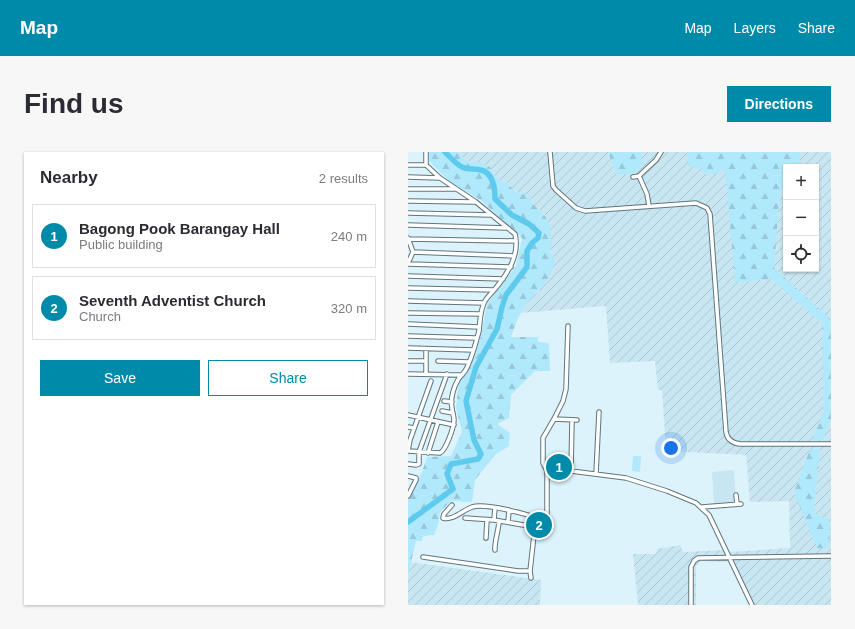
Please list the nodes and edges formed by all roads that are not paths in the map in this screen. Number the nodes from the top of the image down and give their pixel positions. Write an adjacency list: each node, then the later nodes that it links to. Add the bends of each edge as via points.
1 (426, 152): 5 (street)
2 (550, 152): 14 (street, via 553,186 577,209 586,211)
3 (662, 152): 6 (street)
4 (408, 165): 5 (street)
5 (426, 165): 9 (street)
6 (638, 176): 8 (street); 14 (street, via 647,194)
7 (408, 177): 9 (street)
8 (633, 177)
9 (440, 178): 11 (street)
10 (408, 189): 11 (street)
11 (456, 189): 13 (street)
12 (408, 201): 13 (street)
13 (476, 202): 16 (street)
14 (649, 206): 66 (street, via 696,203 705,206 710,212 728,438 740,444)
15 (408, 214): 16 (street)
16 (491, 215): 18 (street)
17 (408, 225): 18 (street)
18 (506, 228): 20 (street, via 515,234)
19 (408, 238): 20 (street); 21 (street)
20 (516, 241): 22 (street)
21 (413, 252): 22 (street); 23 (street)
22 (514, 256): 24 (street)
23 (408, 263): 24 (street)
24 (510, 267): 26 (street)
25 (408, 276): 26 (street)
26 (503, 279): 28 (street)
27 (408, 288): 28 (street)
28 (494, 290): 30 (street)
29 (408, 301): 30 (street)
30 (484, 303): 32 (street)
31 (408, 313): 32 (street)
32 (480, 314): 35 (street)
33 (408, 324): 35 (street)
34 (568, 326): 57 (street, via 566,389)
35 (479, 327): 37 (street)
36 (408, 336): 37 (street)
37 (476, 338): 40 (street)
38 (408, 348): 39 (street)
39 (426, 349): 40 (street); 42 (street)
40 (473, 350): 44 (street)
41 (408, 361): 42 (street)
42 (425, 361): 46 (street)
43 (438, 361): 44 (street)
44 (469, 362): 48 (street)
45 (408, 374): 46 (street)
46 (426, 374): 47 (street)
47 (447, 374): 48 (street); 60 (street)
48 (462, 375): 51 (street, via 454,390)
49 (431, 381): 56 (street)
50 (444, 400): 51 (street)
51 (452, 402): 54 (street)
52 (442, 411): 54 (street)
53 (598, 412): 73 (street)
54 (453, 413): 62 (street)
55 (408, 415): 56 (street)
56 (418, 417): 60 (street); 64 (street)
57 (554, 419): 58 (street); 71 (street, via 543,438 543,463)
58 (572, 420): 59 (street); 72 (street)
59 (577, 420)
60 (430, 421): 61 (street); 68 (street)
61 (438, 422): 62 (street); 69 (street)
62 (454, 425): 69 (street, via 443,452)
63 (408, 427): 64 (street)
64 (414, 428): 65 (street)
65 (409, 440): 67 (street)
66 (831, 444)
67 (408, 451): 68 (street)
68 (419, 452): 69 (street); 70 (street, via 419,464)
69 (428, 453)
70 (408, 464)
71 (547, 471): 72 (street); 83 (street, via 547,516 542,520)
72 (571, 471): 73 (street)
73 (596, 474): 79 (street, via 643,483 682,496)
74 (408, 476): 75 (street, via 416,478)
75 (410, 489): 76 (street)
76 (408, 496)
77 (736, 496): 79 (street, via 739,504)
78 (452, 505): 80 (street, via 443,518 448,519 470,507)
79 (702, 507): 93 (street, via 709,515)
80 (495, 508): 81 (street); 85 (street)
81 (509, 510): 83 (street); 87 (street)
82 (465, 518): 84 (street)
83 (536, 518): 88 (street)
84 (487, 520): 85 (street); 89 (street)
85 (494, 520): 86 (street)
86 (499, 521): 87 (street); 90 (street)
87 (508, 522): 88 (street)
88 (535, 527): 94 (street)
89 (486, 538)
90 (495, 550)
91 (831, 556): 93 (street)
92 (423, 557): 94 (street)
93 (730, 557): 96 (street, via 701,557 694,561 690,568); 97 (street)
94 (530, 571): 95 (street)
95 (531, 578)
96 (690, 605)
97 (752, 605)

